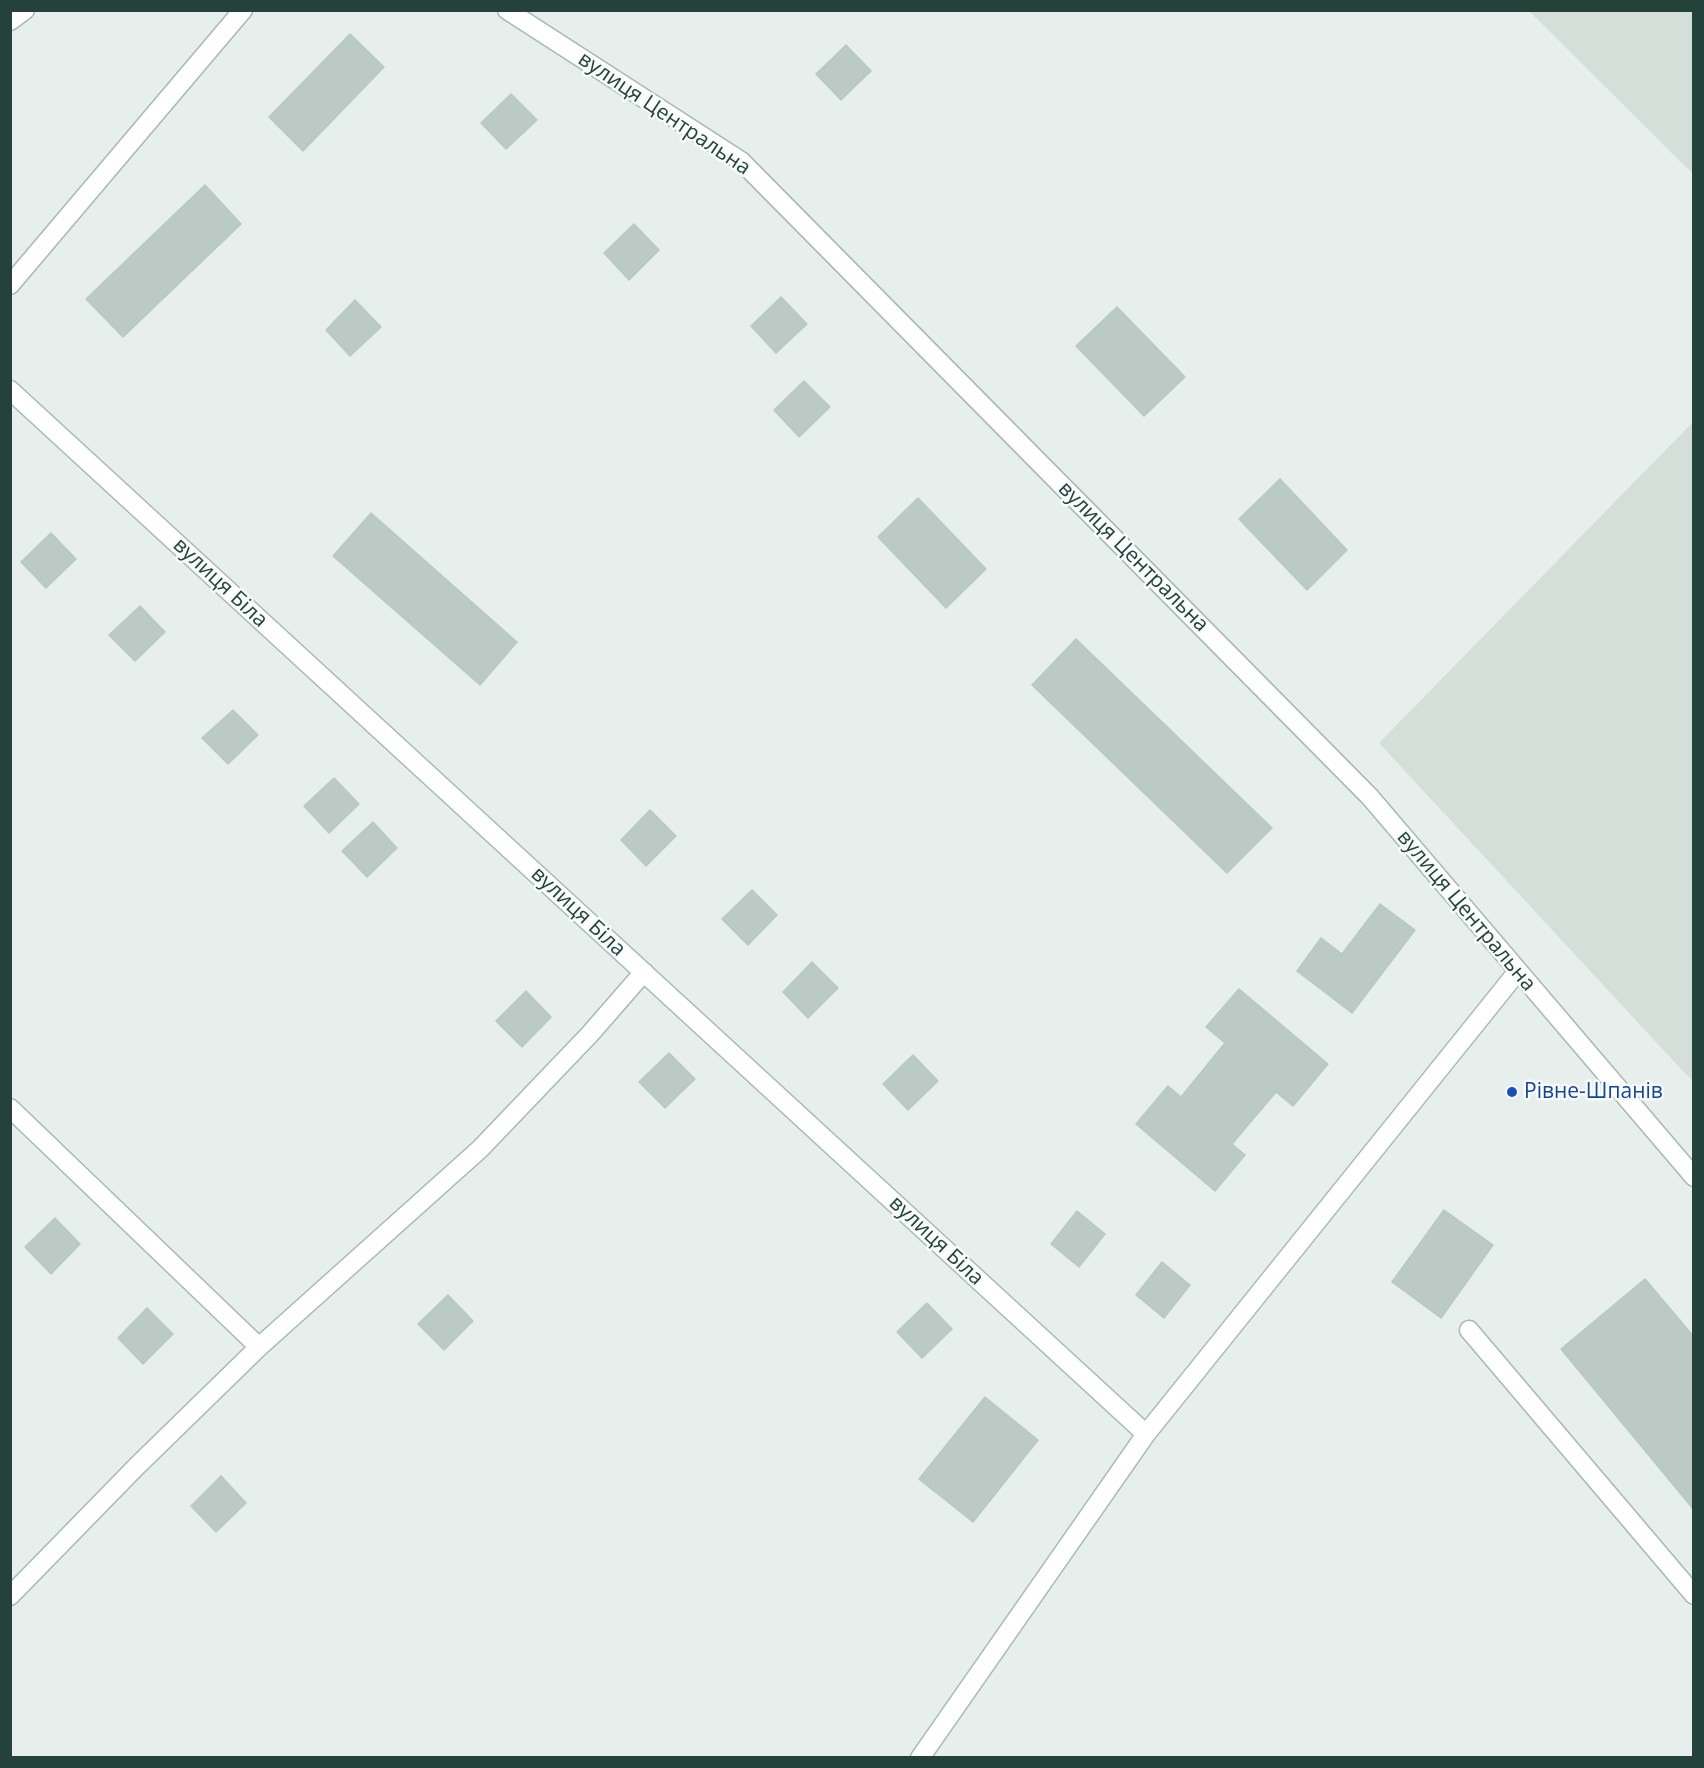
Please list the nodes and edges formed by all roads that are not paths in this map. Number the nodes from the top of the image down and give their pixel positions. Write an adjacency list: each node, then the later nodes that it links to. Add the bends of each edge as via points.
1 (25, 10): 4 (street)
2 (243, 10): 5 (street)
3 (507, 10): 7 (street, вулиця Центральна, via 741,161 1370,797)
4 (10, 21)
5 (10, 285)
6 (10, 390): 8 (street, вулиця Біла)
7 (1518, 971): 10 (street, вулиця Центральна); 13 (street)
8 (644, 972): 12 (street, via 480,1149); 13 (street, вулиця Біла)
9 (10, 1108): 12 (street)
10 (1694, 1177)
11 (1469, 1330): 14 (street)
12 (259, 1347): 15 (street)
13 (1146, 1434): 16 (street)
14 (1694, 1595)
15 (10, 1596)
16 (920, 1758)

